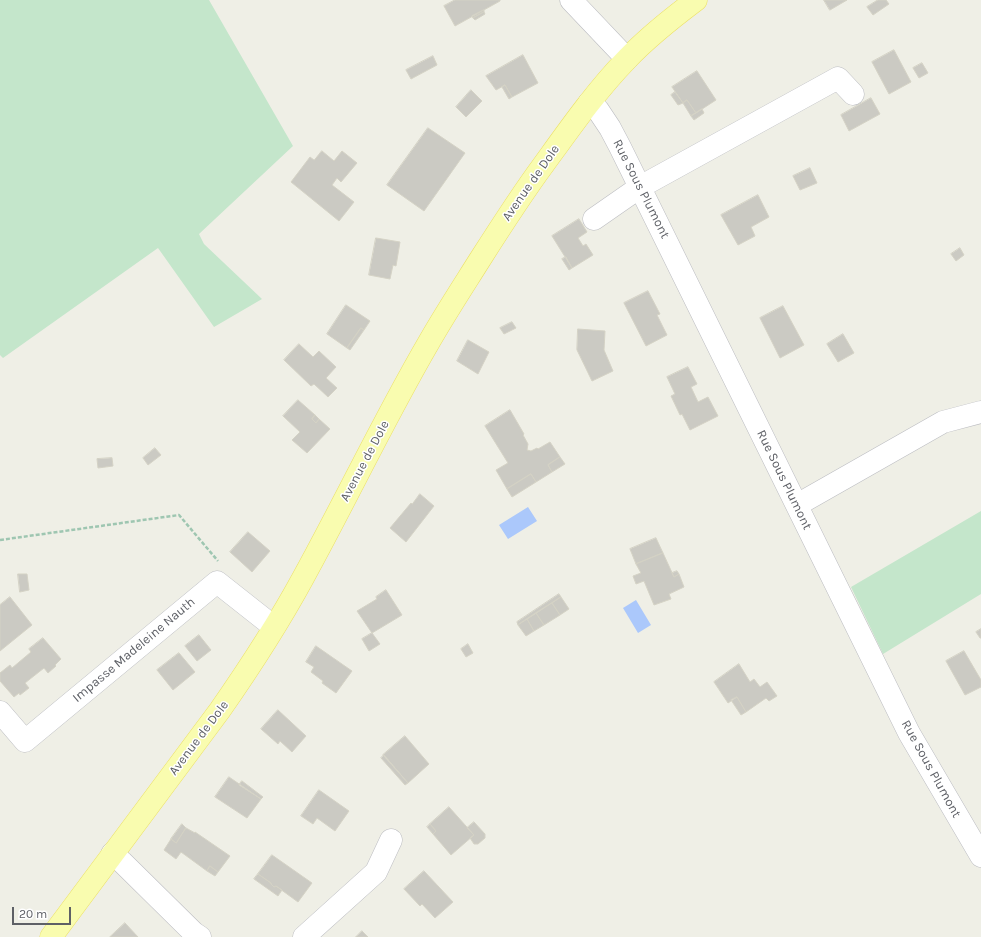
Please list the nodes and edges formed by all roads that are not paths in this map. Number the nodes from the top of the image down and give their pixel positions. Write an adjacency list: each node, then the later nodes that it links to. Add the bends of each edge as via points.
1 (571, 0): 3 (street)
2 (696, 0): 3 (main road, Avenue de Dole)
3 (627, 59): 5 (main road, Avenue de Dole)
4 (853, 94): 6 (street, via 838,78)
5 (589, 103): 6 (street, Rue Sous Plumont, via 598,110 610,128); 10 (main road, Avenue de Dole, via 530,183 453,301)
6 (640, 187): 7 (street); 9 (street, Rue Sous Plumont)
7 (594, 220)
8 (981, 412): 9 (street, via 943,422)
9 (797, 504): 14 (street, Rue Sous Plumont, via 909,733)
10 (274, 627): 11 (street, Impasse Madeleine Nauth, via 217,582 25,741); 13 (main road, Avenue de Dole, via 220,710)
11 (0, 712)
12 (391, 840): 17 (street, via 376,872)
13 (112, 854): 15 (main road, Avenue de Dole); 16 (street)
14 (981, 856)
15 (51, 937)
16 (200, 937)
17 (304, 937)

